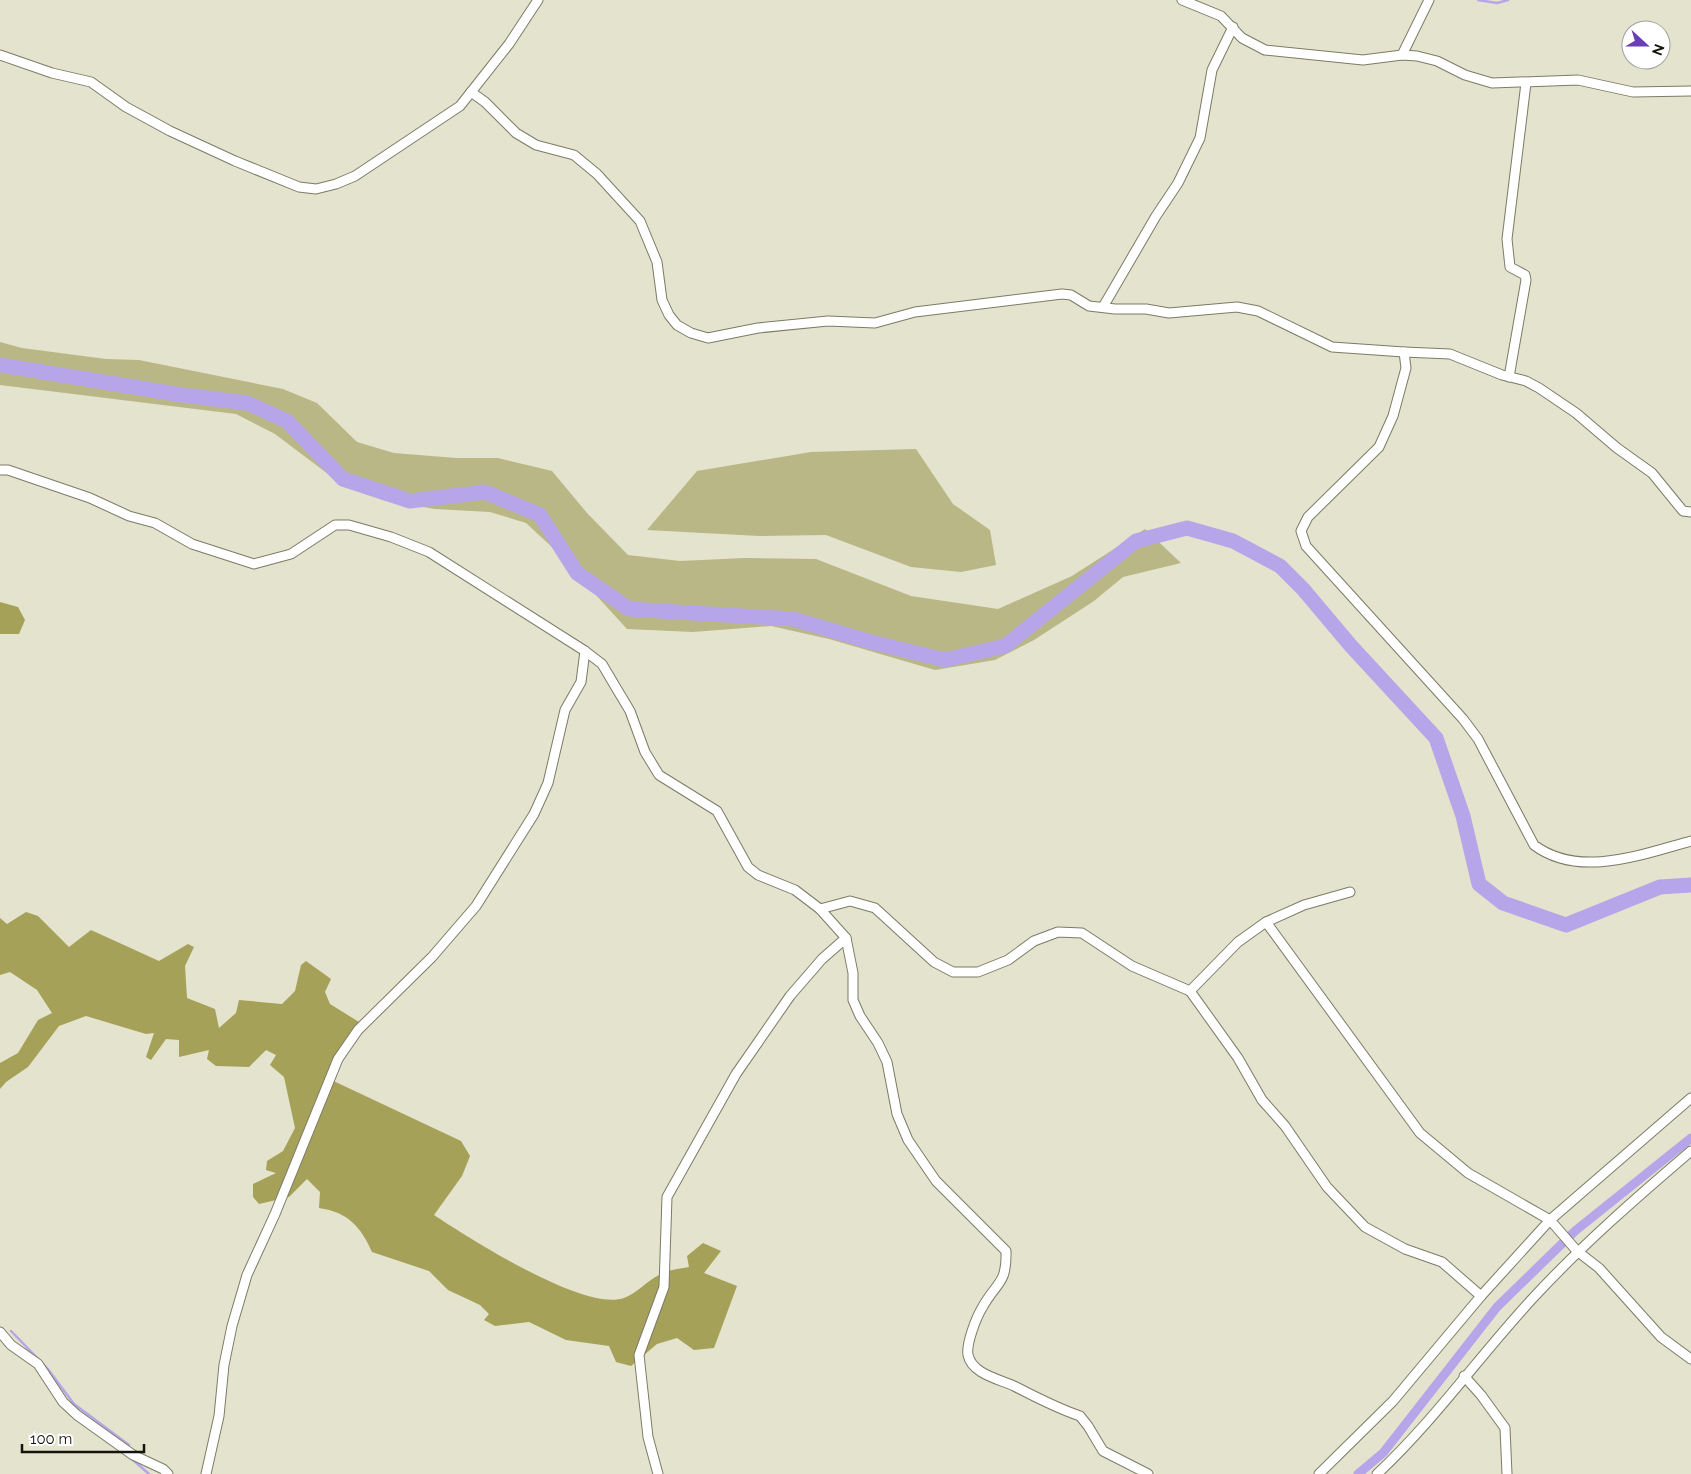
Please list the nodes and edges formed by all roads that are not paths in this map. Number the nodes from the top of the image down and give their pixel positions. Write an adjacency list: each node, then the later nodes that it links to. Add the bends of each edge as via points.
1 (538, 0): 9 (street)
2 (1182, 0): 4 (street, via 1221,16)
3 (1429, 0): 6 (street)
4 (1233, 27): 6 (street, via 1242,38 1265,50 1363,60); 10 (street, via 1212,70 1200,138 1178,183)
5 (0, 55): 9 (street, via 91,82 126,107 170,131 299,187 316,189 355,176 395,151 460,106)
6 (1402, 55): 7 (street, via 1437,61 1478,80)
7 (1526, 83): 8 (street, via 1578,80 1633,92); 12 (street, via 1507,239 1510,267 1525,275 1526,280)
8 (1691, 91)
9 (471, 92): 10 (street, via 516,133 536,145 574,155 597,174 640,221 657,262 662,300 677,325 691,333 708,338 828,320 875,323 915,312 1062,294 1071,295 1089,306)
10 (1103, 307): 11 (street, via 1169,313 1237,307 1258,311 1332,347)
11 (1404, 352): 12 (street, via 1450,354); 16 (street, via 1406,368 1386,434 1372,456 1308,517 1301,531 1306,546 1463,719 1478,739 1534,846 1560,860 1586,861 1622,859)
12 (1509, 377): 14 (street, via 1526,381 1576,413 1652,473 1683,511)
13 (0, 470): 15 (street, via 61,486 129,516 155,523 192,544 254,564 292,554 335,525 349,525 391,537 429,552)
14 (1691, 512)
15 (585, 650): 18 (street, via 602,664 630,711 645,752 659,776 717,811 748,867 758,876 795,890); 31 (street, via 581,682 565,710 548,783 534,814 476,906 432,957 358,1030 338,1059 247,1275 232,1326 219,1416)
16 (1691, 840)
17 (1350, 892): 19 (street, via 1304,905)
18 (820, 909): 20 (street); 21 (street, via 850,901 876,908 934,962 952,972 978,972 1008,960 1034,940 1058,932 1082,934 1132,966)
19 (1266, 922): 21 (street, via 1238,942); 24 (street, via 1420,1133 1468,1173)
20 (846, 938): 32 (street, via 822,959 790,996 736,1074 668,1197 664,1287 639,1354 648,1437); 33 (street, via 853,973 853,1000 887,1062 897,1114 908,1140 936,1181 1006,1251 1007,1266 1002,1282 990,1295 975,1322 968,1354 972,1364 986,1376 1080,1416 1103,1451)
21 (1190, 992): 26 (street, via 1238,1058 1262,1100 1285,1126 1326,1187 1365,1227 1405,1249 1442,1262)
22 (1691, 1098): 24 (street)
23 (1691, 1151): 25 (street)
24 (1550, 1220): 25 (street); 26 (street)
25 (1577, 1251): 28 (street, via 1599,1268 1661,1337); 29 (street)
26 (1481, 1296): 34 (street, via 1393,1401)
27 (0, 1332): 30 (street, via 11,1345 38,1364 77,1415)
28 (1691, 1359)
29 (1464, 1376): 35 (street, via 1401,1452); 36 (street, via 1505,1428)
30 (168, 1474)
31 (206, 1474)
32 (658, 1474)
33 (1148, 1474)
34 (1319, 1474)
35 (1377, 1474)
36 (1506, 1474)

